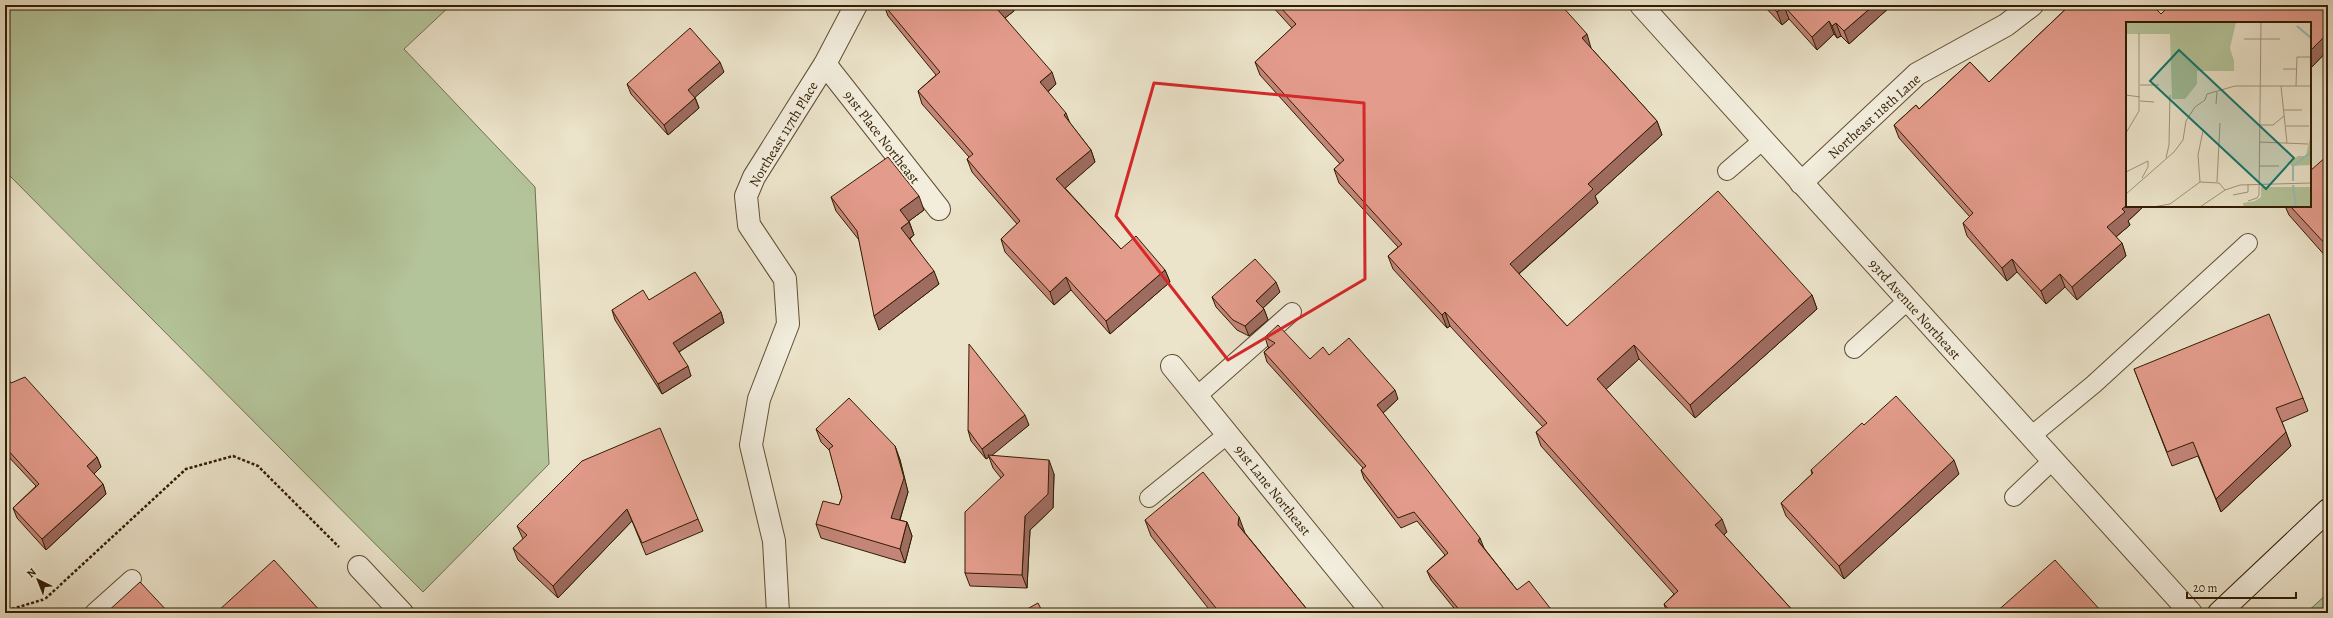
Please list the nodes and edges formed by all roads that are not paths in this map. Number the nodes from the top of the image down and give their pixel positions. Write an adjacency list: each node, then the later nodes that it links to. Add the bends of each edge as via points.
1 (856, 5): 4 (street, Northeast 117th Place)
2 (1641, 5): 5 (street, 93rd Avenue Northeast)
3 (2032, 5): 7 (street, Northeast 118th Lane, via 2006,25 1917,74)
4 (825, 64): 8 (street, 91st Place Northeast); 25 (street, Northeast 117th Place, via 754,177 746,196 749,225 785,279 788,324 759,399 751,446 774,541)
5 (1762, 141): 6 (lane); 7 (street, 93rd Avenue Northeast)
6 (1727, 171)
7 (1801, 182): 10 (street, 93rd Avenue Northeast)
8 (939, 209)
9 (2248, 243): 16 (lane, via 2094,384)
10 (1907, 301): 12 (lane); 16 (street, 93rd Avenue Northeast)
11 (1292, 312): 14 (lane)
12 (1854, 349)
13 (1172, 366): 14 (street, 91st Lane Northeast)
14 (1197, 396): 15 (street, 91st Lane Northeast)
15 (1228, 434): 19 (lane); 26 (street, 91st Lane Northeast)
16 (2031, 436): 17 (street, 93rd Avenue Northeast)
17 (2053, 460): 18 (lane); 27 (street, 93rd Avenue Northeast)
18 (2014, 497)
19 (1149, 498)
20 (2328, 510): 28 (street)
21 (359, 567): 24 (street)
22 (132, 579): 23 (lane)
23 (94, 613)
24 (402, 613)
25 (778, 613)
26 (1373, 613)
27 (2191, 613)
28 (2219, 613)

